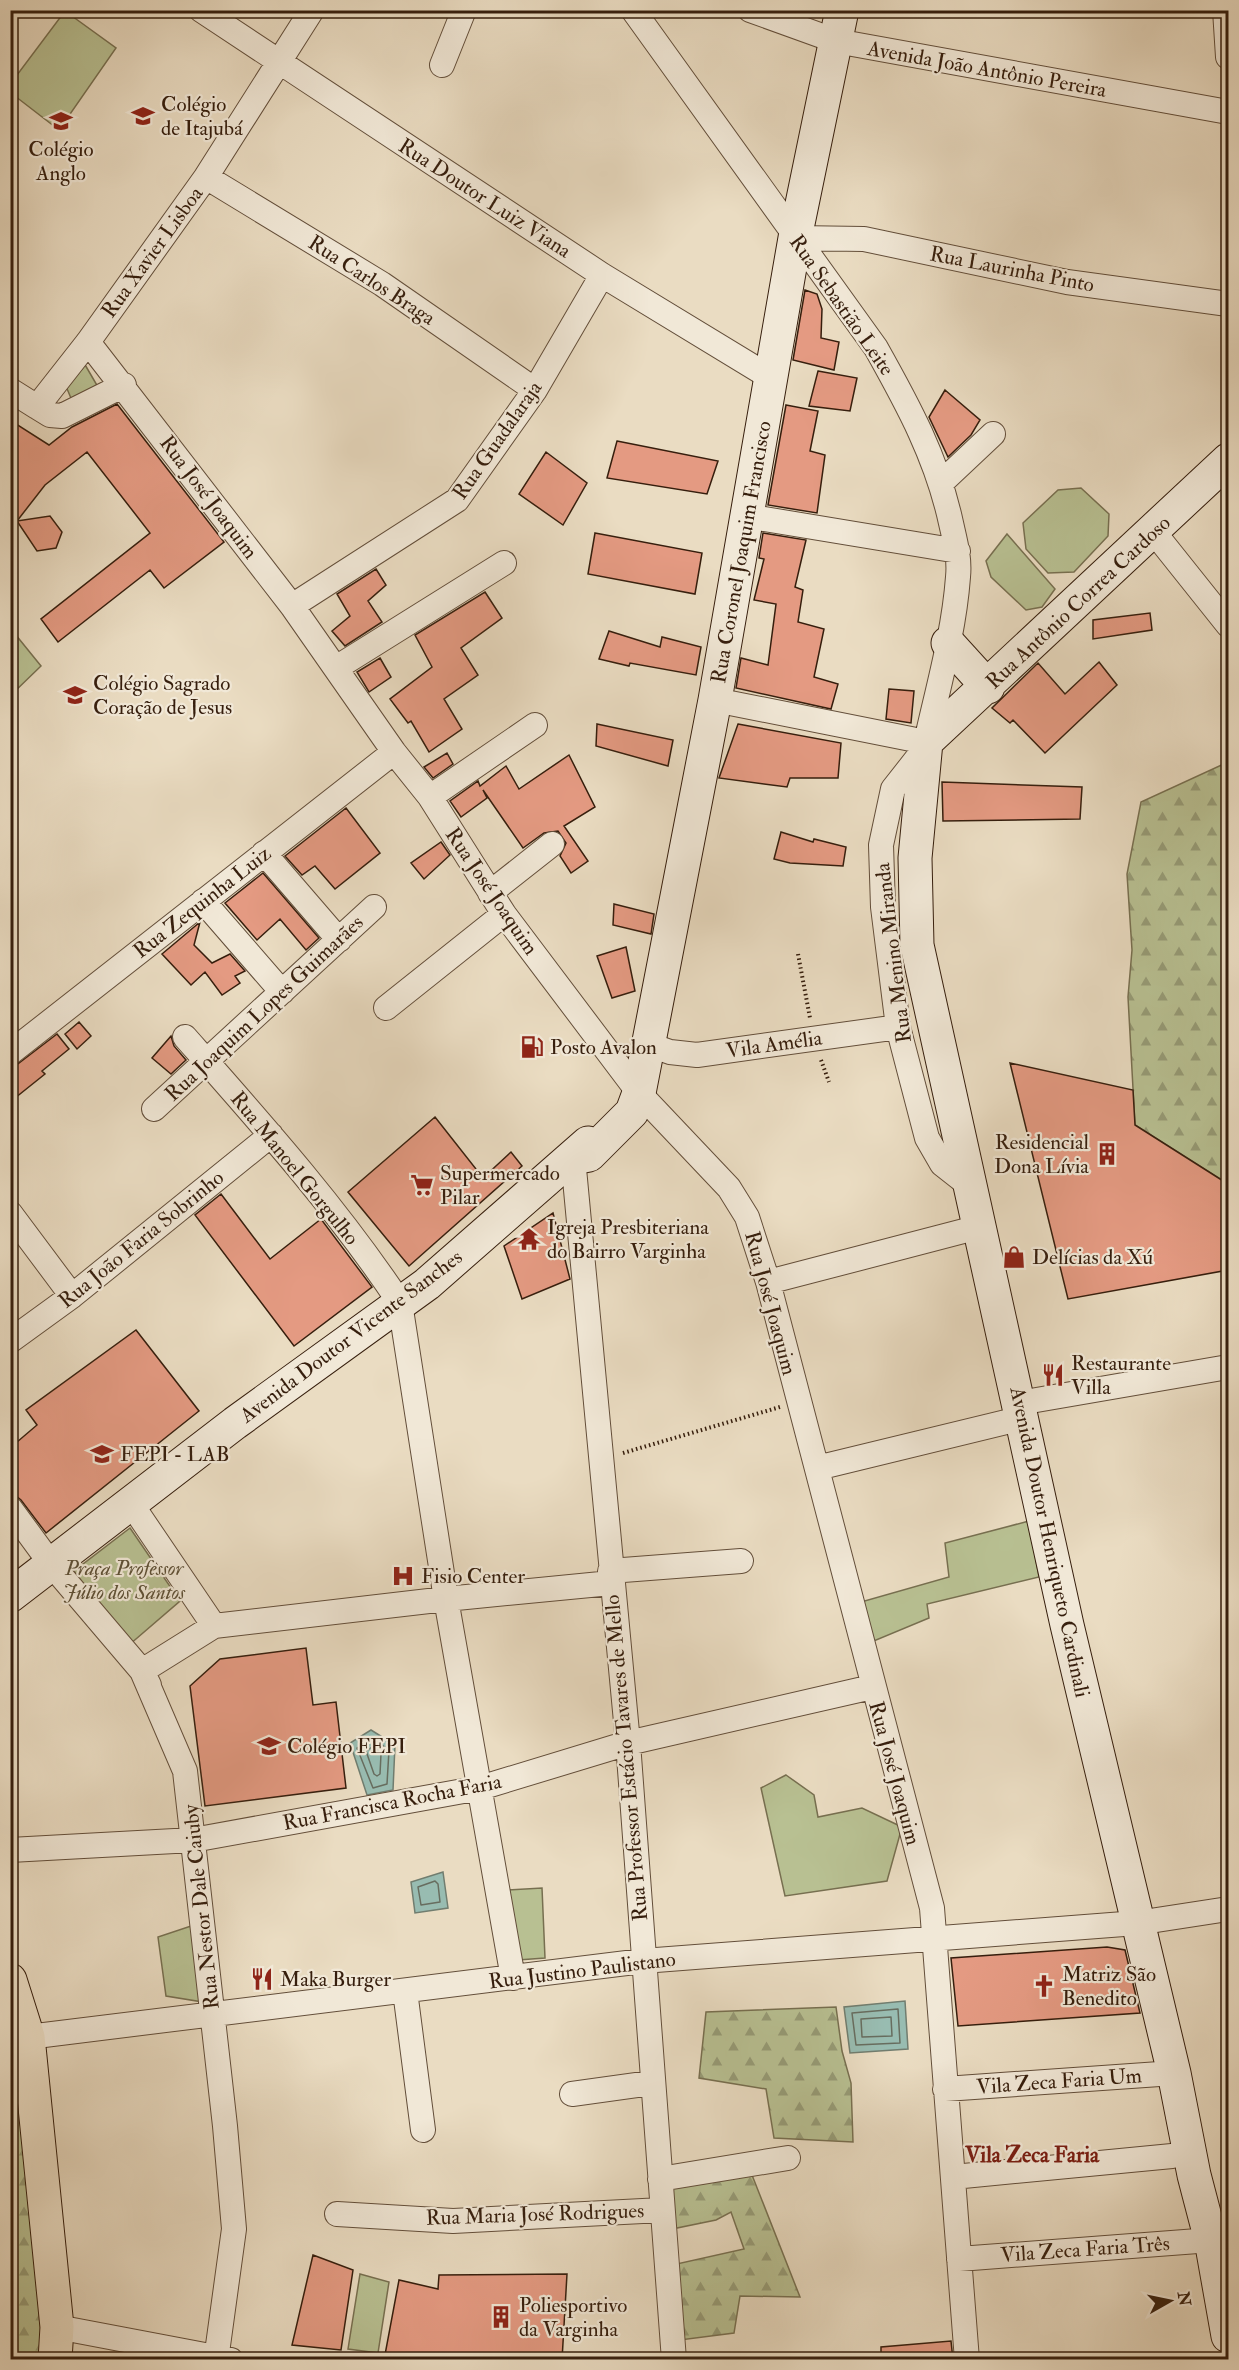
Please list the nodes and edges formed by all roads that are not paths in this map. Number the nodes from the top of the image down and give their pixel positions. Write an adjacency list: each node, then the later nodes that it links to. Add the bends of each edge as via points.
1 (201, 10): 9 (street, Rua Doutor Luiz Viana)
2 (312, 10): 9 (street, Rua Xavier Lisboa)
3 (464, 10): 10 (street)
4 (633, 10): 13 (street, Rua Sebastião Leite)
5 (750, 10): 7 (street, Avenida João Antônio Pereira)
6 (1224, 10): 8 (street)
7 (839, 26): 11 (street, Avenida João Antônio Pereira); 13 (main road, Rua Coronel Joaquim Francisco)
8 (1228, 57)
9 (278, 62): 12 (street, Rua Xavier Lisboa); 14 (street, Rua Doutor Luiz Viana)
10 (442, 65)
11 (1228, 112)
12 (206, 177): 16 (street, Rua Xavier Lisboa); 20 (street, Rua Carlos Braga, via 382,284)
13 (795, 238): 15 (street, Rua Laurinha Pinto, via 864,238 1066,282); 17 (main road, Rua Coronel Joaquim Francisco); 24 (street, Rua Sebastião Leite, via 876,348 909,406)
14 (602, 275): 17 (street, Rua Doutor Luiz Viana); 20 (street, Rua Guadalaraja)
15 (1228, 304)
16 (88, 342): 18 (street, Rua José Joaquim); 21 (street, Rua Xavier Lisboa)
17 (773, 379): 25 (main road, Rua Coronel Joaquim Francisco)
18 (124, 385): 21 (street, via 62,417); 29 (street, Rua José Joaquim)
19 (10, 390): 21 (street)
20 (535, 390): 29 (street, Rua Guadalaraja, via 457,500)
21 (37, 407)
22 (993, 434): 24 (street)
23 (1228, 460): 26 (main road, Rua Antônio Correa Cardoso)
24 (942, 482): 27 (street, Rua Sebastião Leite)
25 (746, 516): 27 (street); 34 (main road, Rua Coronel Joaquim Francisco)
26 (1153, 531): 30 (street); 33 (main road, Rua Antônio Correa Cardoso)
27 (958, 551): 31 (street, Rua Sebastião Leite)
28 (504, 563): 32 (street)
29 (292, 606): 32 (street, Rua José Joaquim)
30 (1228, 625)
31 (948, 643): 33 (main road); 36 (street, Rua Sebastião Leite)
32 (336, 668): 37 (street, Rua José Joaquim)
33 (988, 687): 36 (main road, Rua Antônio Correa Cardoso)
34 (715, 700): 36 (street); 50 (main road, Rua Coronel Joaquim Francisco)
35 (535, 725): 38 (street)
36 (926, 745): 48 (street, Rua Menino Miranda, via 893,789 881,845 883,907); 57 (main road, Avenida Doutor Henriqueto Cardinali, via 915,858 917,945)
37 (394, 752): 38 (street, Rua José Joaquim); 40 (street, Rua Zequinha Luiz)
38 (430, 797): 41 (street, Rua José Joaquim)
39 (552, 844): 41 (street)
40 (264, 853): 42 (street, Rua Zequinha Luiz); 45 (street)
41 (490, 893): 44 (street, Rua José Joaquim)
42 (203, 901): 46 (street); 51 (street, Rua Zequinha Luiz)
43 (374, 907): 45 (street, Rua Joaquim Lopes Guimarães)
44 (504, 914): 47 (street); 53 (street, Rua José Joaquim)
45 (339, 940): 46 (street, Rua Joaquim Lopes Guimarães)
46 (282, 992): 52 (street, Rua Joaquim Lopes Guimarães)
47 (386, 1008)
48 (898, 1027): 50 (street, Vila Amélia, via 697,1055); 57 (street, Rua Menino Miranda, via 927,1138 942,1164)
49 (185, 1037): 52 (street, Rua Manoel Gorgulho)
50 (650, 1045): 53 (main road, Rua Coronel Joaquim Francisco)
51 (10, 1053)
52 (206, 1061): 54 (street, Rua Joaquim Lopes Guimarães); 55 (street, Rua Manoel Gorgulho)
53 (639, 1093): 56 (main road, Avenida Doutor Vicente Sanches, via 632,1112 589,1155); 60 (street, Rua José Joaquim, via 729,1188 747,1217)
54 (154, 1109)
55 (270, 1135): 61 (street, Rua João Faria Sobrinho); 62 (street, Rua Manoel Gorgulho)
56 (573, 1158): 62 (main road, Avenida Doutor Vicente Sanches); 71 (street, Rua Professor Estácio Tavares de Mello)
57 (970, 1186): 59 (main road, Avenida Doutor Henriqueto Cardinali)
58 (10, 1213): 61 (street)
59 (980, 1227): 60 (street); 65 (main road, Avenida Doutor Henriqueto Cardinali)
60 (768, 1281): 66 (street, Rua José Joaquim)
61 (72, 1296): 63 (street, Rua João Faria Sobrinho)
62 (400, 1303): 67 (main road, Avenida Doutor Vicente Sanches); 73 (street)
63 (10, 1341)
64 (1228, 1367): 65 (street)
65 (1021, 1410): 66 (street); 82 (main road, Avenida Doutor Henriqueto Cardinali)
66 (818, 1468): 76 (street, Rua José Joaquim)
67 (132, 1505): 70 (main road, Avenida Doutor Vicente Sanches); 74 (street)
68 (10, 1508): 70 (street, Rua Nestor Dale Caiuby)
69 (741, 1562): 71 (street)
70 (51, 1564): 72 (main road, Avenida Doutor Vicente Sanches); 75 (street, Rua Nestor Dale Caiuby)
71 (610, 1577): 73 (street); 77 (street, Rua Professor Estácio Tavares de Mello)
72 (10, 1596)
73 (446, 1599): 74 (street); 78 (street)
74 (214, 1626): 75 (street)
75 (142, 1671): 79 (street, Rua Nestor Dale Caiuby, via 185,1770)
76 (872, 1687): 77 (street, Rua Francisca Rocha Faria); 83 (street, Rua José Joaquim, via 932,1908)
77 (627, 1743): 78 (street, Rua Francisca Rocha Faria); 84 (street, Rua Professor Estácio Tavares de Mello)
78 (480, 1788): 79 (street, Rua Francisca Rocha Faria); 85 (street)
79 (193, 1840): 80 (street, Rua Francisca Rocha Faria); 88 (street, Rua Nestor Dale Caiuby)
80 (10, 1850)
81 (1228, 1909): 82 (street, Rua Justino Paulistano)
82 (1137, 1923): 83 (street, Rua Justino Paulistano); 90 (main road, Avenida Doutor Henriqueto Cardinali)
83 (934, 1939): 84 (street, Rua Justino Paulistano); 92 (street, Rua José Joaquim)
84 (643, 1961): 85 (street, Rua Justino Paulistano); 91 (street, Rua Professor Estácio Tavares de Mello)
85 (513, 1978): 87 (street, Rua Justino Paulistano)
86 (10, 1980): 89 (main road)
87 (405, 1991): 88 (street, Rua Justino Paulistano); 94 (street)
88 (213, 2014): 89 (street, Rua Justino Paulistano); 105 (street, Rua Nestor Dale Caiuby, via 234,2229)
89 (28, 2037): 103 (main road)
90 (1174, 2073): 92 (street, Vila Zeca Faria Um); 101 (main road, Avenida Doutor Henriqueto Cardinali)
91 (651, 2083): 93 (street); 98 (street, Rua Professor Estácio Tavares de Mello)
92 (945, 2089): 97 (street, Rua José Joaquim)
93 (572, 2094)
94 (423, 2130)
95 (1172, 2156): 97 (street)
96 (788, 2158): 98 (street)
97 (953, 2177): 102 (street, Rua José Joaquim)
98 (660, 2180): 99 (street, Rua Professor Estácio Tavares de Mello)
99 (662, 2210): 100 (street, Rua Maria José Rodrigues, via 453,2221); 107 (street, Rua Professor Estácio Tavares de Mello)
100 (337, 2214)
101 (1211, 2240): 102 (street, Vila Zeca Faria Três); 104 (main road, Avenida Doutor Henriqueto Cardinali)
102 (959, 2259): 108 (street, Rua José Joaquim)
103 (57, 2327): 105 (street); 106 (main road)
104 (1228, 2327)
105 (221, 2358)
106 (55, 2360)
107 (674, 2360)
108 (967, 2360)

